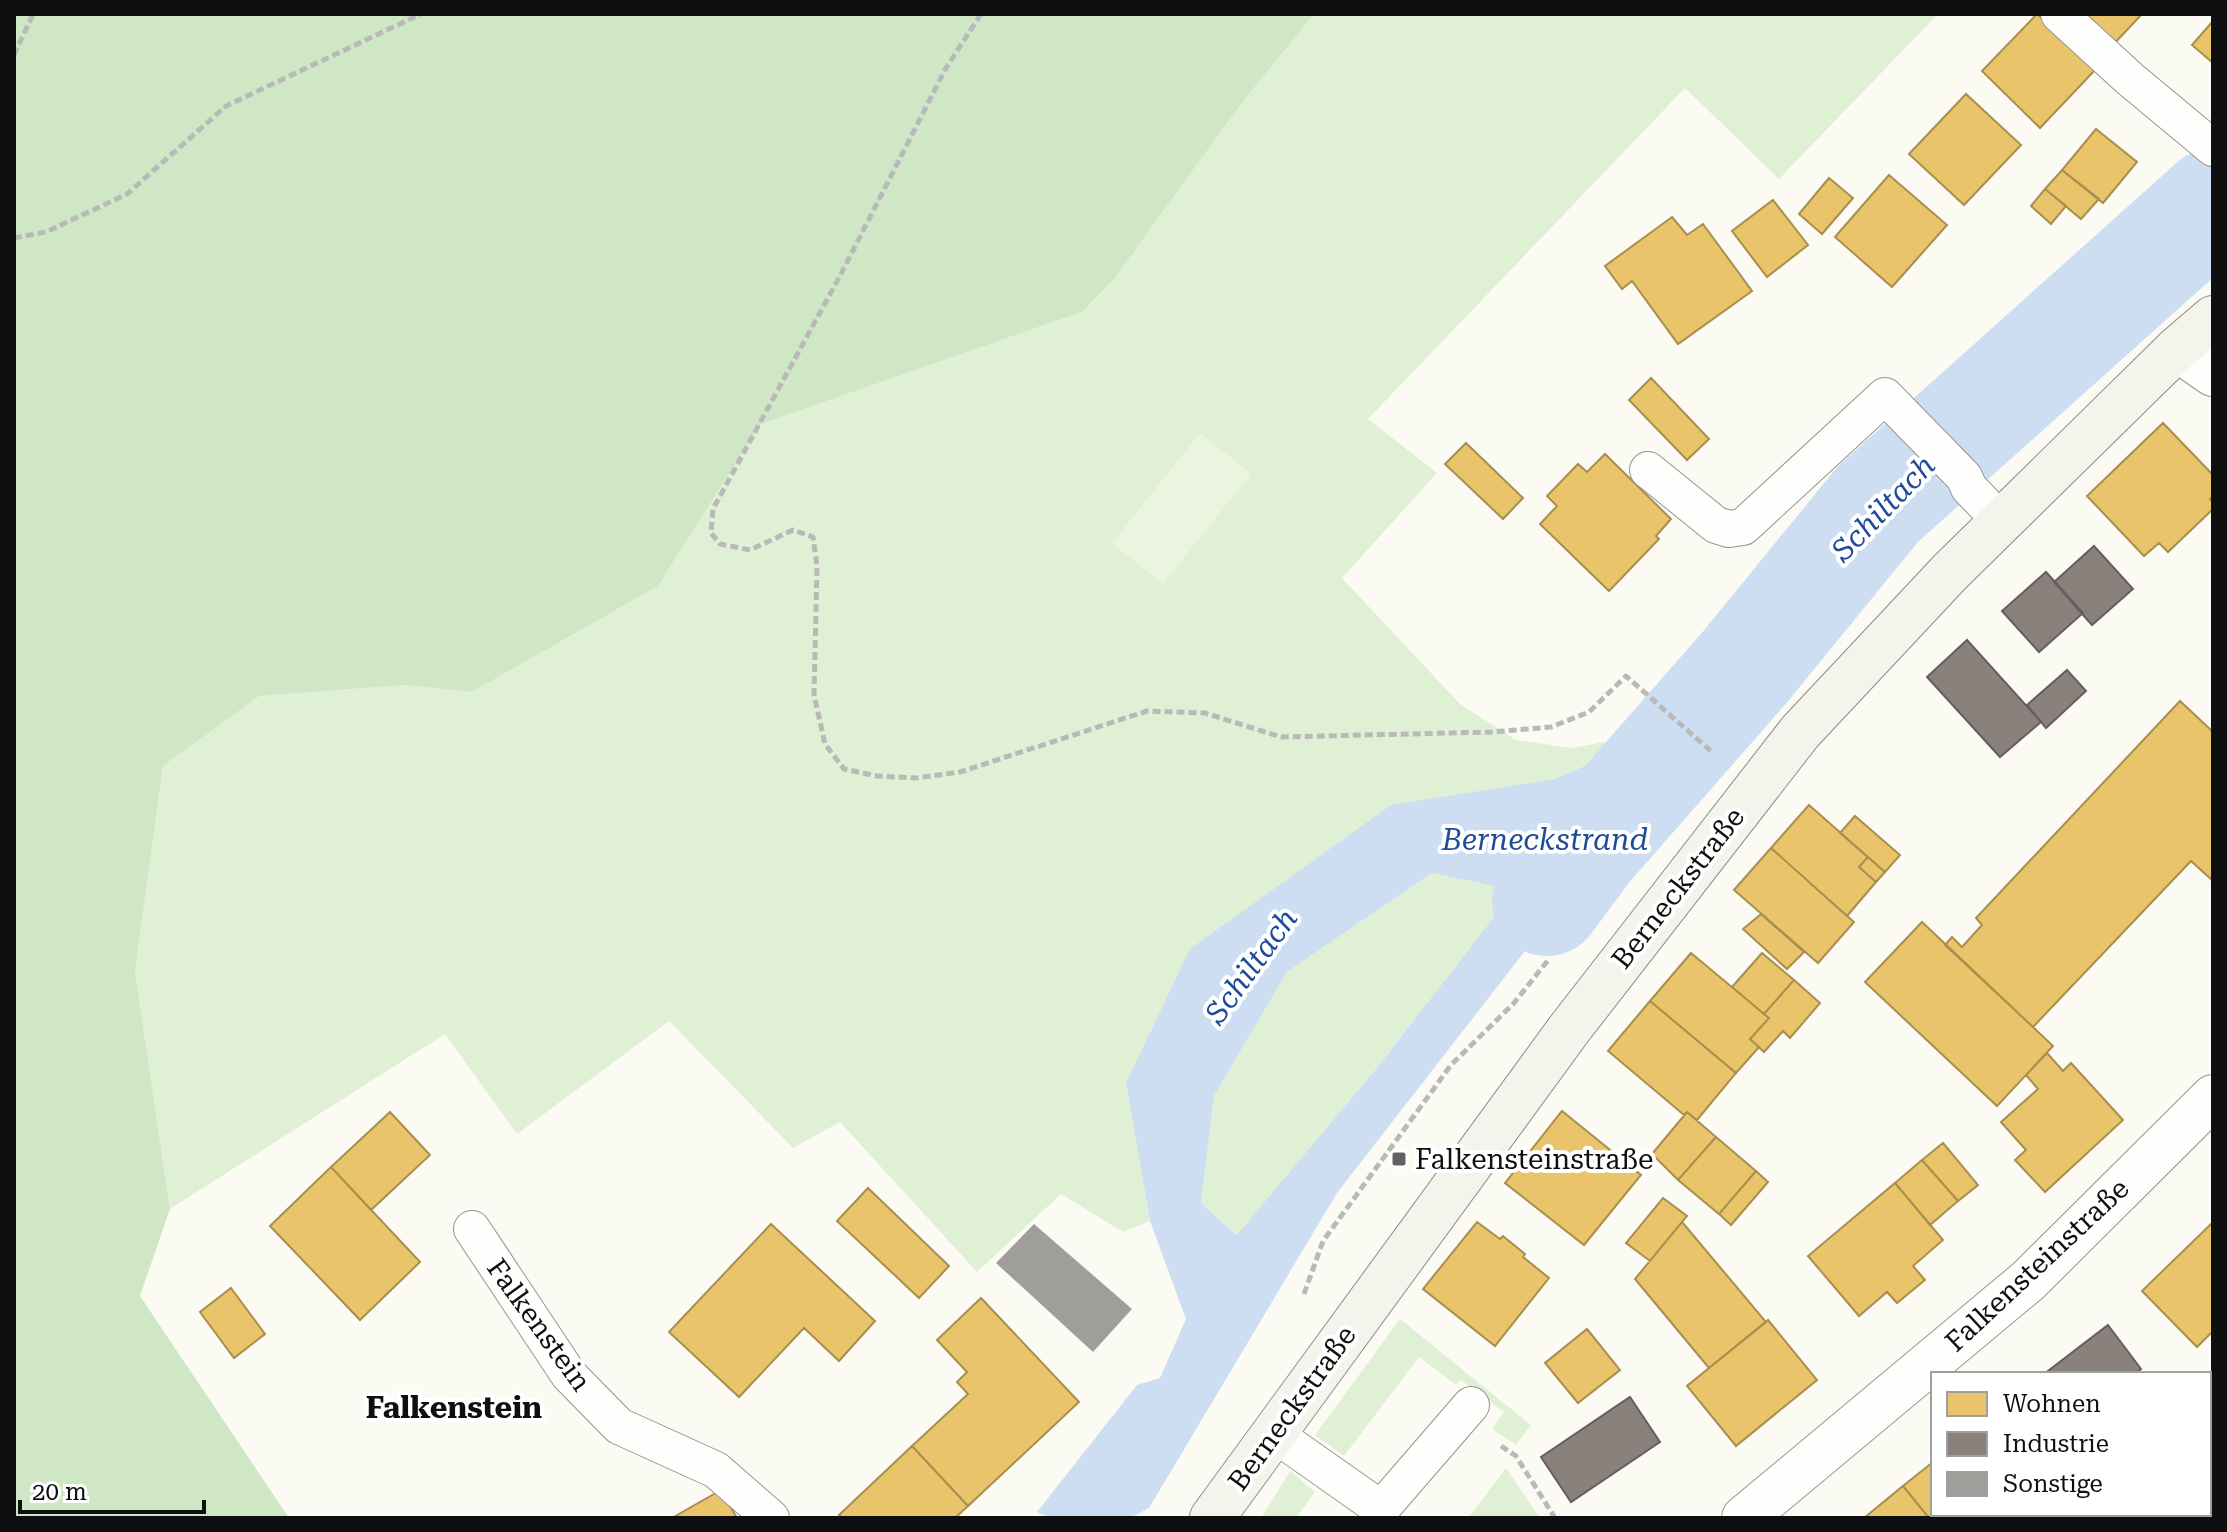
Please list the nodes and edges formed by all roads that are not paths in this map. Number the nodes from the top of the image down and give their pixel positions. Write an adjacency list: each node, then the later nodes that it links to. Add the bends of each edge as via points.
1 (2059, 14): 2 (lane)
2 (2211, 147)
3 (2213, 318): 4 (main road, Berneckstraße)
4 (2177, 349): 5 (street); 7 (main road, Berneckstraße)
5 (2213, 374)
6 (1648, 470): 7 (lane, via 1716,525 1743,527 1885,396)
7 (2001, 521): 11 (main road, Berneckstraße, via 1800,732 1570,1028)
8 (2213, 1097): 15 (street, Falkensteinstraße, via 2029,1280)
9 (472, 1229): 13 (lane, Falkenstein, via 569,1375 619,1426 716,1470)
10 (1466, 1412): 12 (lane)
11 (1273, 1433): 12 (lane); 14 (main road, Berneckstraße)
12 (1377, 1513)
13 (771, 1518)
14 (1212, 1518)
15 (1744, 1518)

